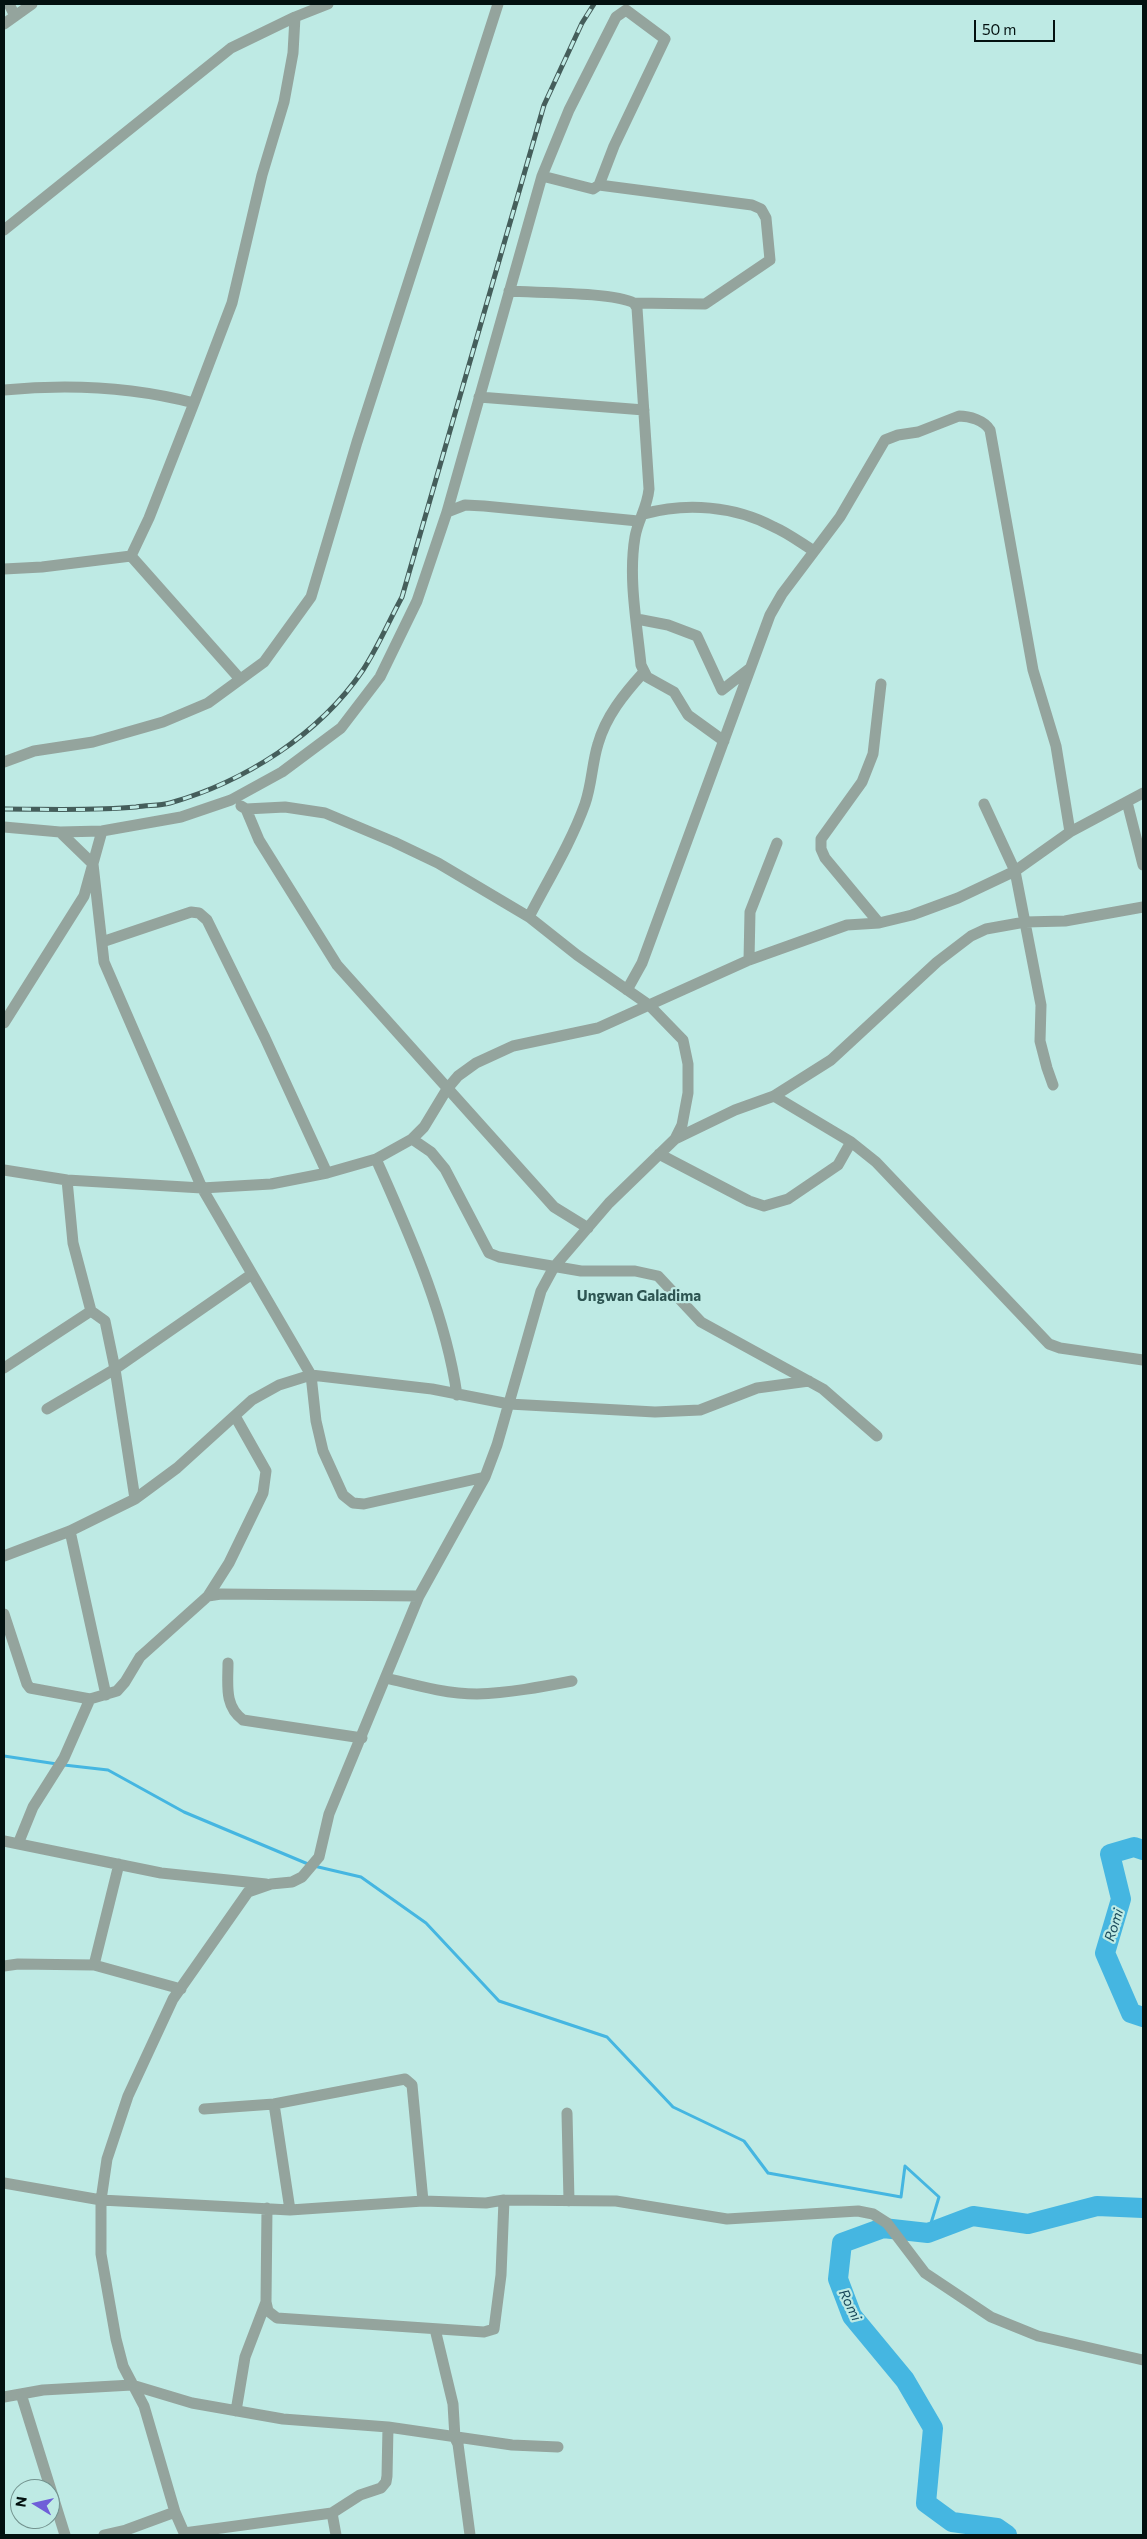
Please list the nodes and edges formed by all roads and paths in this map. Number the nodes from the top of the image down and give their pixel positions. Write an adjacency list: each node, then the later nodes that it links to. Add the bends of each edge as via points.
1 (9, 4): 5 (street)
2 (32, 4): 5 (street)
3 (328, 4): 6 (street)
4 (498, 4): 25 (street, via 356,442 312,597 264,662)
5 (15, 16): 7 (street)
6 (295, 17): 10 (street, via 231,48); 15 (street, via 293,53 284,102 262,176 232,303)
7 (4, 24)
8 (542, 176): 9 (street, via 592,189); 9 (street, via 569,110 616,17 626,10 666,39 614,146); 11 (street)
9 (599, 186): 12 (street, via 752,205 761,209 766,218 770,260 722,294 705,304)
10 (4, 230)
11 (509, 291): 12 (street, via 604,296); 14 (street)
12 (634, 303): 16 (street)
13 (4, 390): 15 (street, via 47,386 132,390)
14 (479, 397): 16 (street); 17 (street)
15 (194, 403): 20 (street)
16 (644, 410): 18 (street, via 649,490)
17 (447, 512): 18 (street, via 465,505); 30 (street, via 417,600 380,677 341,728 282,772)
18 (641, 518): 19 (street, via 664,508 704,507 751,517 774,526); 22 (street, via 633,571)
19 (814, 550): 23 (street, via 770,615); 37 (street, via 840,517 885,440 918,432 959,416 988,426 1034,670 1056,746)
20 (131, 556): 21 (street); 25 (street)
21 (4, 570)
22 (637, 619): 23 (street, via 668,625 697,636 722,690); 24 (street)
23 (750, 668): 27 (street)
24 (643, 673): 27 (street, via 674,692 688,715); 43 (street, via 606,722 597,745 585,804)
25 (240, 679): 28 (street, via 208,703 162,722 93,742 34,751)
26 (881, 684): 45 (street, via 873,754 862,782 821,839 825,858)
27 (724, 742): 48 (street, via 642,963)
28 (4, 762)
29 (1143, 793): 31 (street)
30 (231, 800): 33 (street); 35 (street, via 181,817)
31 (1127, 802): 37 (street); 40 (street)
32 (984, 804): 41 (street)
33 (246, 809): 43 (street, via 285,807 325,813 438,863); 52 (street, via 259,840 337,965)
34 (4, 828): 36 (street)
35 (102, 830): 36 (street); 39 (street)
36 (60, 832): 39 (street)
37 (1070, 832): 41 (street)
38 (777, 842): 47 (street, via 750,912)
39 (93, 864): 46 (street); 50 (street, via 84,896)
40 (1143, 865)
41 (1015, 871): 44 (street); 45 (street, via 912,915)
42 (1143, 907): 44 (street, via 1130,912 1065,921)
43 (529, 918): 48 (street)
44 (1025, 922): 51 (street, via 1041,1005 1040,1041); 53 (street, via 971,936 924,974 831,1060)
45 (879, 923): 47 (street, via 847,925)
46 (102, 942): 60 (street, via 191,912 199,913 207,920); 62 (street, via 104,962 110,977)
47 (749, 960): 49 (street)
48 (627, 990): 49 (street)
49 (649, 1005): 52 (street, via 598,1028 513,1046 476,1063); 55 (street, via 683,1040 688,1064 688,1093 682,1125)
50 (4, 1023)
51 (1054, 1085)
52 (447, 1089): 54 (street, via 428,1121); 63 (street, via 554,1207)
53 (774, 1096): 55 (street, via 735,1110); 56 (street)
54 (412, 1139): 58 (street); 64 (street, via 431,1152 445,1169 489,1253)
55 (675, 1139): 57 (street)
56 (851, 1142): 57 (street, via 831,1170 788,1199 764,1206); 67 (street, via 876,1162 931,1217 1049,1344)
57 (660, 1154): 63 (street)
58 (376, 1159): 60 (street); 72 (street, via 413,1243 435,1304 451,1355)
59 (4, 1170): 61 (street)
60 (327, 1173): 62 (street, via 271,1184)
61 (67, 1180): 62 (street); 66 (street, via 73,1243)
62 (202, 1188): 65 (street)
63 (588, 1228): 64 (street)
64 (554, 1267): 71 (street, via 581,1271 635,1271 658,1276 701,1322); 73 (street, via 541,1291)
65 (252, 1274): 69 (street); 70 (street)
66 (91, 1311): 68 (street); 69 (street, via 105,1321)
67 (1143, 1360)
68 (4, 1368)
69 (115, 1369): 74 (street); 78 (street)
70 (311, 1375): 72 (street, via 432,1389); 75 (street, via 279,1385 252,1400); 77 (street, via 323,1451 343,1495 354,1503 364,1504)
71 (809, 1381): 73 (street, via 757,1388 700,1410 656,1412); 76 (street, via 849,1409)
72 (457, 1395): 73 (street)
73 (508, 1404): 77 (street)
74 (47, 1408)
75 (235, 1416): 78 (street, via 177,1468); 81 (street, via 266,1471 266,1482 229,1563)
76 (877, 1436)
77 (484, 1477): 82 (street)
78 (134, 1499): 79 (street)
79 (70, 1532): 80 (street); 87 (street)
80 (4, 1556)
81 (208, 1596): 82 (street); 87 (street, via 140,1657 117,1690)
82 (420, 1596): 85 (street)
83 (5, 1621): 88 (street, via 30,1688)
84 (228, 1663): 89 (street, via 229,1704 243,1720)
85 (386, 1678): 86 (street, via 436,1690 476,1694); 89 (street)
86 (572, 1681)
87 (106, 1695): 88 (street)
88 (90, 1699): 91 (street, via 64,1758 33,1807)
89 (362, 1738): 93 (street, via 329,1814 319,1857 302,1877 292,1882)
90 (4, 1841): 91 (street)
91 (18, 1844): 92 (street)
92 (119, 1864): 93 (street, via 161,1873); 95 (street)
93 (271, 1884): 96 (street, via 248,1892)
94 (4, 1966): 95 (street)
95 (94, 1966): 96 (street)
96 (181, 1988): 101 (street, via 128,2096 107,2159)
97 (274, 2104): 98 (street); 104 (street, via 405,2079 412,2085); 106 (street)
98 (204, 2108)
99 (567, 2113): 103 (street)
100 (4, 2184): 101 (street)
101 (101, 2200): 105 (street); 110 (street, via 101,2254 116,2339)
102 (504, 2200): 103 (street); 104 (street, via 486,2203); 108 (street, via 501,2275 494,2329 484,2332)
103 (569, 2200): 109 (street, via 616,2201 727,2219 858,2211 873,2214 887,2223 925,2273 991,2317 1038,2336)
104 (423, 2201): 106 (street)
105 (267, 2208): 106 (street); 107 (street)
106 (290, 2210)
107 (266, 2302): 108 (street, via 268,2311 277,2318); 113 (street, via 245,2357)
108 (435, 2329): 115 (street, via 453,2404)
109 (1143, 2360)
110 (132, 2385): 111 (street); 113 (street, via 192,2403); 117 (street, via 144,2406)
111 (21, 2394): 112 (street); 121 (street)
112 (4, 2397)
113 (236, 2411): 114 (street, via 283,2419)
114 (388, 2427): 115 (street); 118 (street, via 386,2482 381,2488 360,2495)
115 (454, 2438): 116 (street); 124 (street, via 458,2444)
116 (558, 2447)
117 (175, 2512): 119 (street); 120 (street)
118 (332, 2513): 120 (street); 123 (street)
119 (125, 2533): 122 (street)
120 (185, 2534)
121 (66, 2535)
122 (104, 2535)
123 (336, 2535)
124 (470, 2535)

